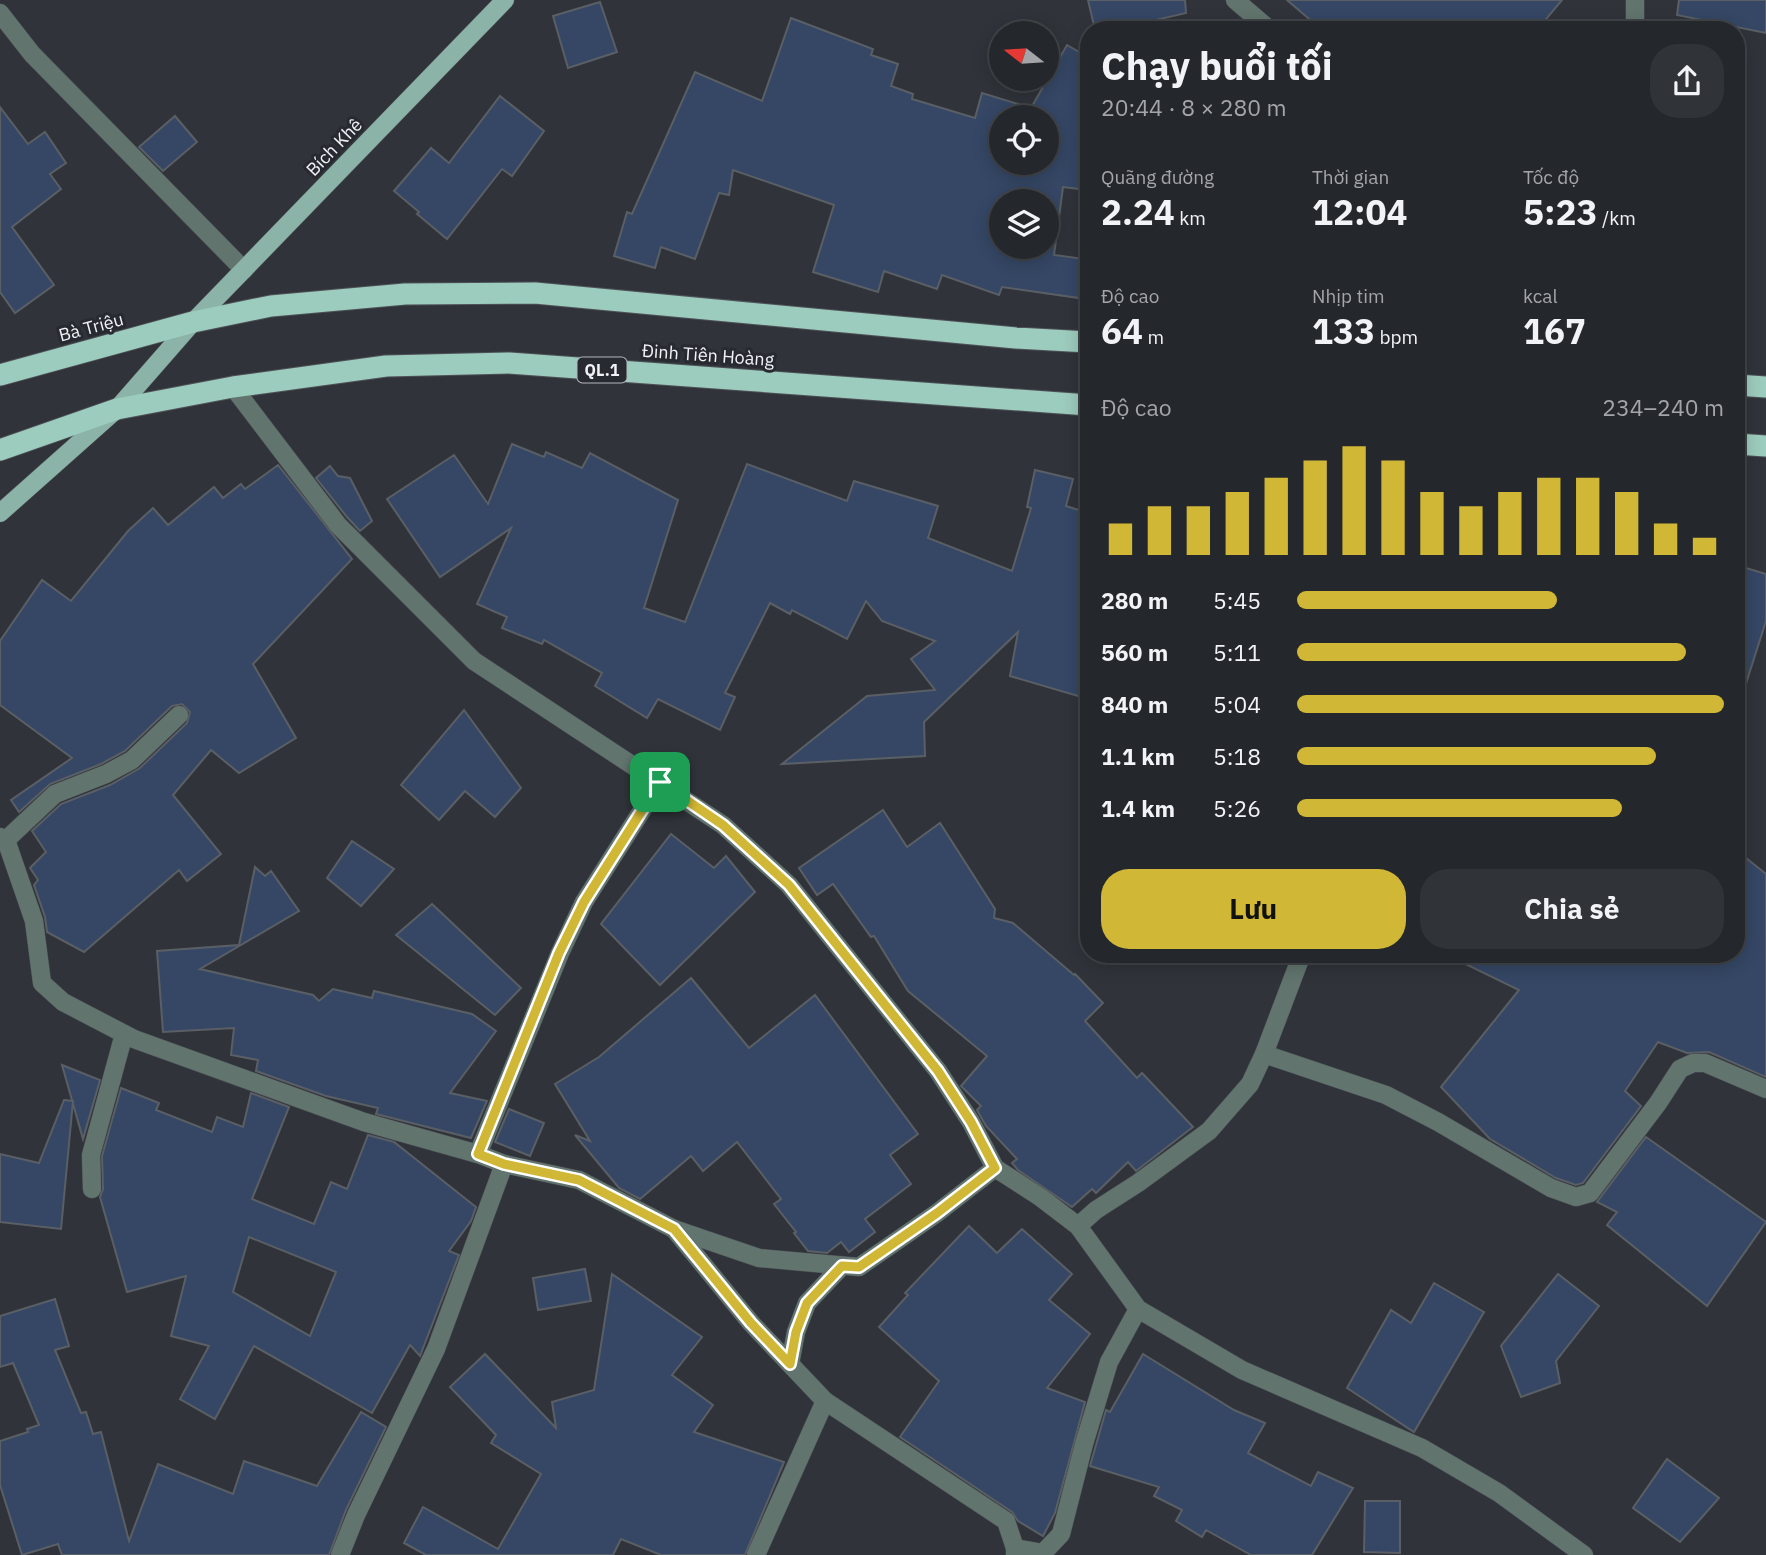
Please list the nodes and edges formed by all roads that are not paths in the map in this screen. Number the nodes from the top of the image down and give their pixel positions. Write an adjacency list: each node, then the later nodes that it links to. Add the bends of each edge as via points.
1 (505, 0): 7 (main road, Bích Khê)
2 (1235, 0): 5 (street)
3 (1635, 0): 6 (street)
4 (0, 13): 7 (street, via 32,54)
5 (1260, 21)
6 (1635, 21)
7 (244, 270): 8 (main road, Bích Khê)
8 (193, 322): 9 (highway, via 271,306 405,294 535,293); 10 (highway, Bà Triệu); 15 (main road, Bích Khê)
9 (1080, 342)
10 (0, 375)
11 (1745, 386): 13 (highway)
12 (233, 387): 14 (highway, Đinh Tiên Hoàng / QL.1, via 386,366 509,363); 15 (highway, Đinh Tiên Hoàng / QL.1); 21 (street, via 338,525 474,661)
13 (1766, 387)
14 (1080, 404)
15 (117, 409): 18 (highway, QL.1); 19 (main road, Bích Khê)
16 (1745, 445): 17 (highway)
17 (1766, 446)
18 (0, 450)
19 (0, 513)
20 (179, 715): 22 (street, via 132,760 55,794)
21 (660, 782): 27 (street, via 584,902 559,953); 29 (street, via 723,825 789,885 938,1071)
22 (3, 839): 24 (street, via 34,921 43,983 63,1002)
23 (1299, 963): 25 (street)
24 (124, 1034): 27 (street, via 364,1122); 30 (street, via 91,1155)
25 (1264, 1054): 26 (street, via 1386,1095 1576,1197 1590,1193 1680,1069 1704,1063); 31 (street, via 1250,1084 1209,1131)
26 (1766, 1089)
27 (478, 1154): 28 (street)
28 (504, 1164): 32 (street, via 579,1180); 38 (street, via 436,1349)
29 (995, 1168): 31 (street); 33 (street, via 859,1267)
30 (92, 1189)
31 (1078, 1226): 34 (street)
32 (674, 1229): 33 (street, via 759,1258); 35 (street)
33 (842, 1266): 35 (street, via 807,1303)
34 (1138, 1309): 37 (street, via 1109,1362 1060,1534 1043,1553); 40 (street, via 1242,1370 1422,1448 1499,1493)
35 (790, 1364): 36 (street)
36 (825, 1401): 37 (street, via 1006,1521); 39 (street)
37 (1015, 1552)
38 (340, 1555)
39 (756, 1555)
40 (1584, 1555)

